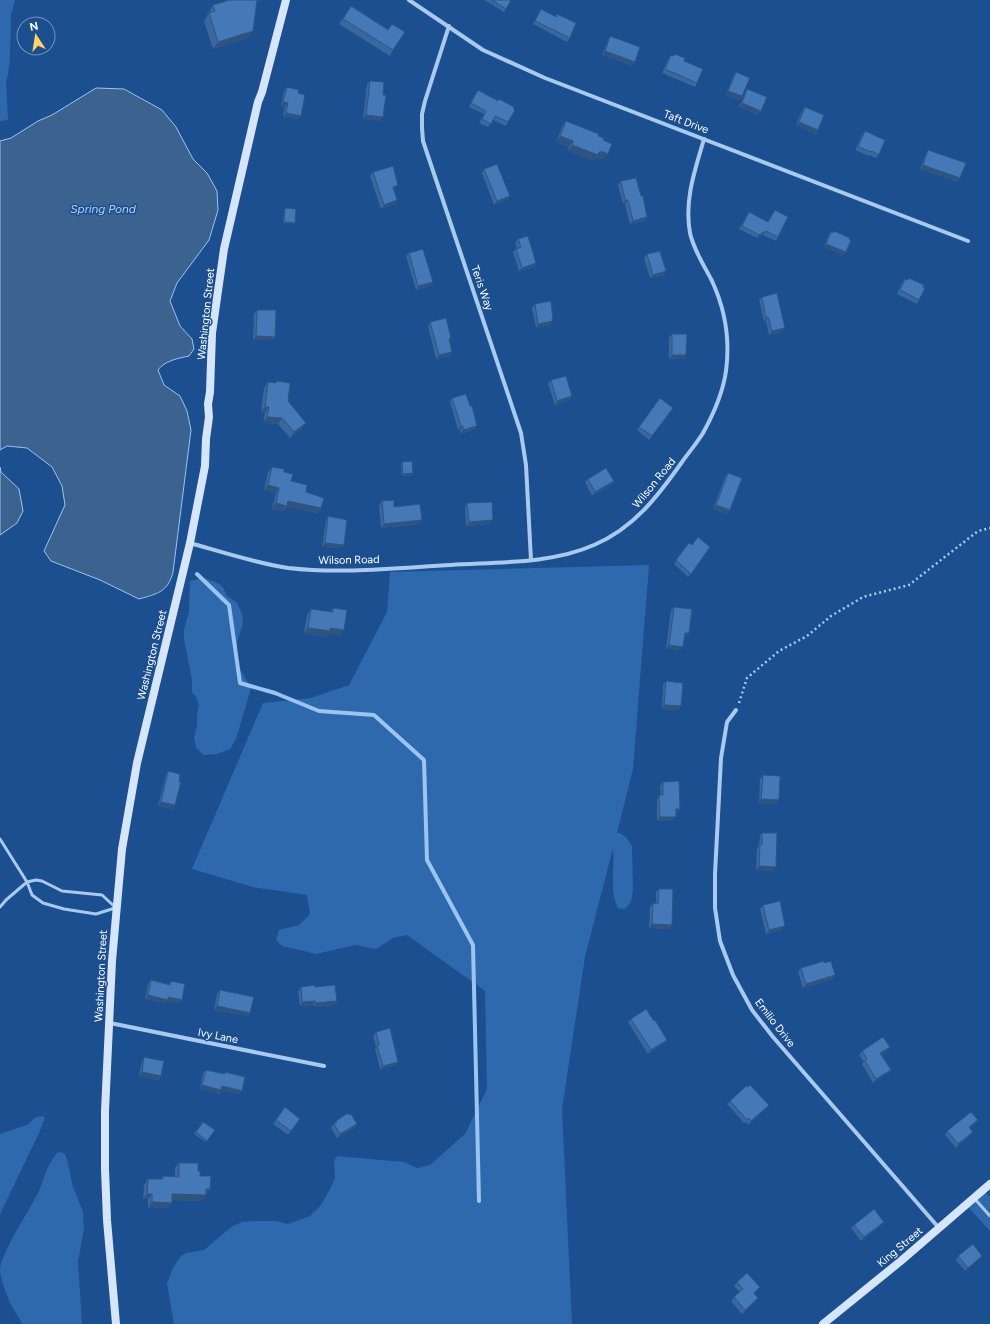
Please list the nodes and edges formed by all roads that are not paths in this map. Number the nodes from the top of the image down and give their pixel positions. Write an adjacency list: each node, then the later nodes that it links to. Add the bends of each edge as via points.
1 (286, 0): 6 (main road, Washington Street, via 258,102 224,249 212,333 205,466)
2 (409, 0): 3 (street, Taft Drive)
3 (449, 26): 4 (street, Taft Drive, via 483,50 545,78); 7 (street, Teris Way, via 425,101 422,128 424,141 521,433 526,466)
4 (704, 139): 5 (street, Taft Drive); 7 (street, Wilson Road, via 690,187 690,234 712,282 724,318 726,372 722,389 702,435 662,489 635,519 609,538 581,551)
5 (968, 241)
6 (190, 543): 7 (street, Wilson Road, via 262,562 306,569 362,570); 12 (main road, Washington Street, via 137,762 122,849)
7 (531, 560)
8 (736, 710): 18 (street, Emilio Drive, via 728,722 721,758 715,874 715,908 720,941 733,975 752,1010 773,1037)
9 (0, 840): 10 (lane)
10 (27, 882): 11 (lane); 12 (lane, via 42,881 62,891 102,896); 12 (lane, via 32,895 52,906 96,914)
11 (0, 907)
12 (116, 908): 13 (main road, Washington Street)
13 (110, 1023): 14 (street, Ivy Lane); 19 (main road, Washington Street, via 105,1169)
14 (324, 1066)
15 (990, 1184): 16 (main road, King Street)
16 (974, 1198): 17 (lane); 18 (main road, King Street)
17 (990, 1216)
18 (939, 1228): 20 (main road, King Street)
19 (116, 1324)
20 (823, 1324)

